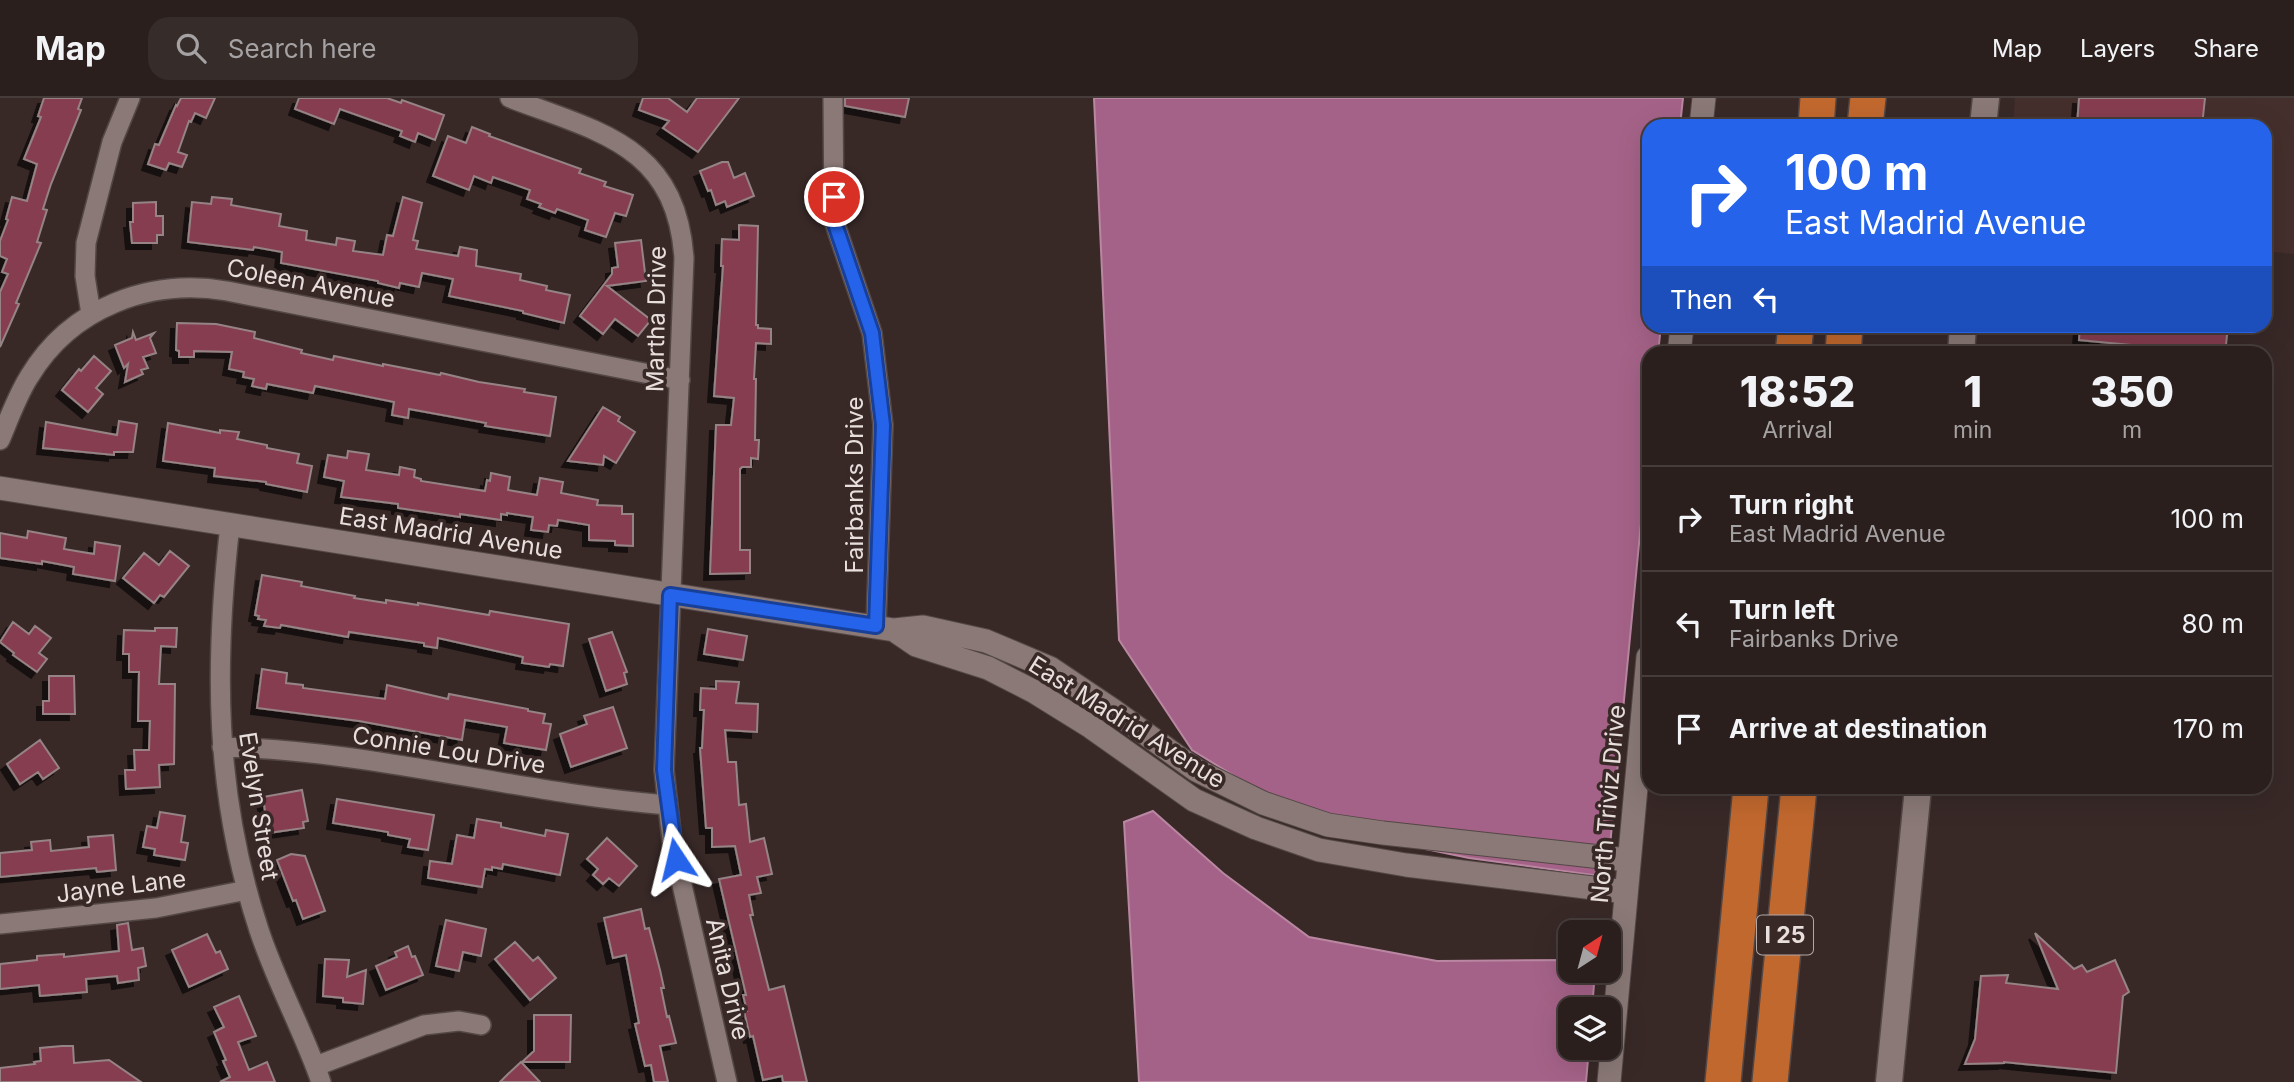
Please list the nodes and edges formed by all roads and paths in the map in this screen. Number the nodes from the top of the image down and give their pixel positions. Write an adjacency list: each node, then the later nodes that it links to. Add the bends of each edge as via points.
1 (130, 98): 12 (street, via 112,142 86,243)
2 (510, 98): 13 (street, Martha Drive, via 620,143 643,159 662,182 676,210 683,242)
3 (833, 98): 18 (street, Fairbanks Drive, via 834,221 872,333 883,425)
4 (1704, 98): 8 (street)
5 (1818, 98): 9 (highway)
6 (1868, 98): 10 (highway)
7 (1986, 98): 11 (main road)
8 (1702, 119)
9 (1816, 119)
10 (1866, 119)
11 (1984, 119)
12 (91, 314): 13 (street, Coleen Avenue, via 146,292 200,287); 14 (street, Coleen Avenue, via 62,336 37,365)
13 (680, 380): 17 (street, Martha Drive)
14 (0, 440)
15 (0, 488): 16 (street, East Madrid Avenue)
16 (230, 525): 17 (street, East Madrid Avenue); 20 (street, Evelyn Street, via 220,628)
17 (670, 595): 18 (street, East Madrid Avenue); 24 (street, Anita Drive, via 664,751)
18 (885, 628): 25 (street, East Madrid Avenue, via 923,627 986,641 1050,668 1196,770 1263,803 1328,825); 27 (street, East Madrid Avenue, via 916,645 988,668 1033,691 1194,800 1256,828 1319,850)
19 (1642, 718): 25 (street, North Triviz Drive)
20 (222, 747): 24 (street, Connie Lou Drive, via 301,751); 26 (street, Evelyn Street)
21 (1750, 794): 33 (highway, I 25)
22 (1799, 794): 34 (highway, I 25)
23 (1917, 794): 35 (main road)
24 (667, 805): 31 (street, Anita Drive)
25 (1628, 860): 27 (street, North Triviz Drive)
26 (247, 890): 28 (street, Jayne Lane, via 148,909); 30 (street, Evelyn Street, via 268,954)
27 (1626, 892): 32 (street, North Triviz Drive)
28 (0, 924)
29 (481, 1025): 30 (street, via 434,1022)
30 (319, 1074)
31 (727, 1082)
32 (1609, 1082)
33 (1723, 1082)
34 (1770, 1082)
35 (1889, 1082)

